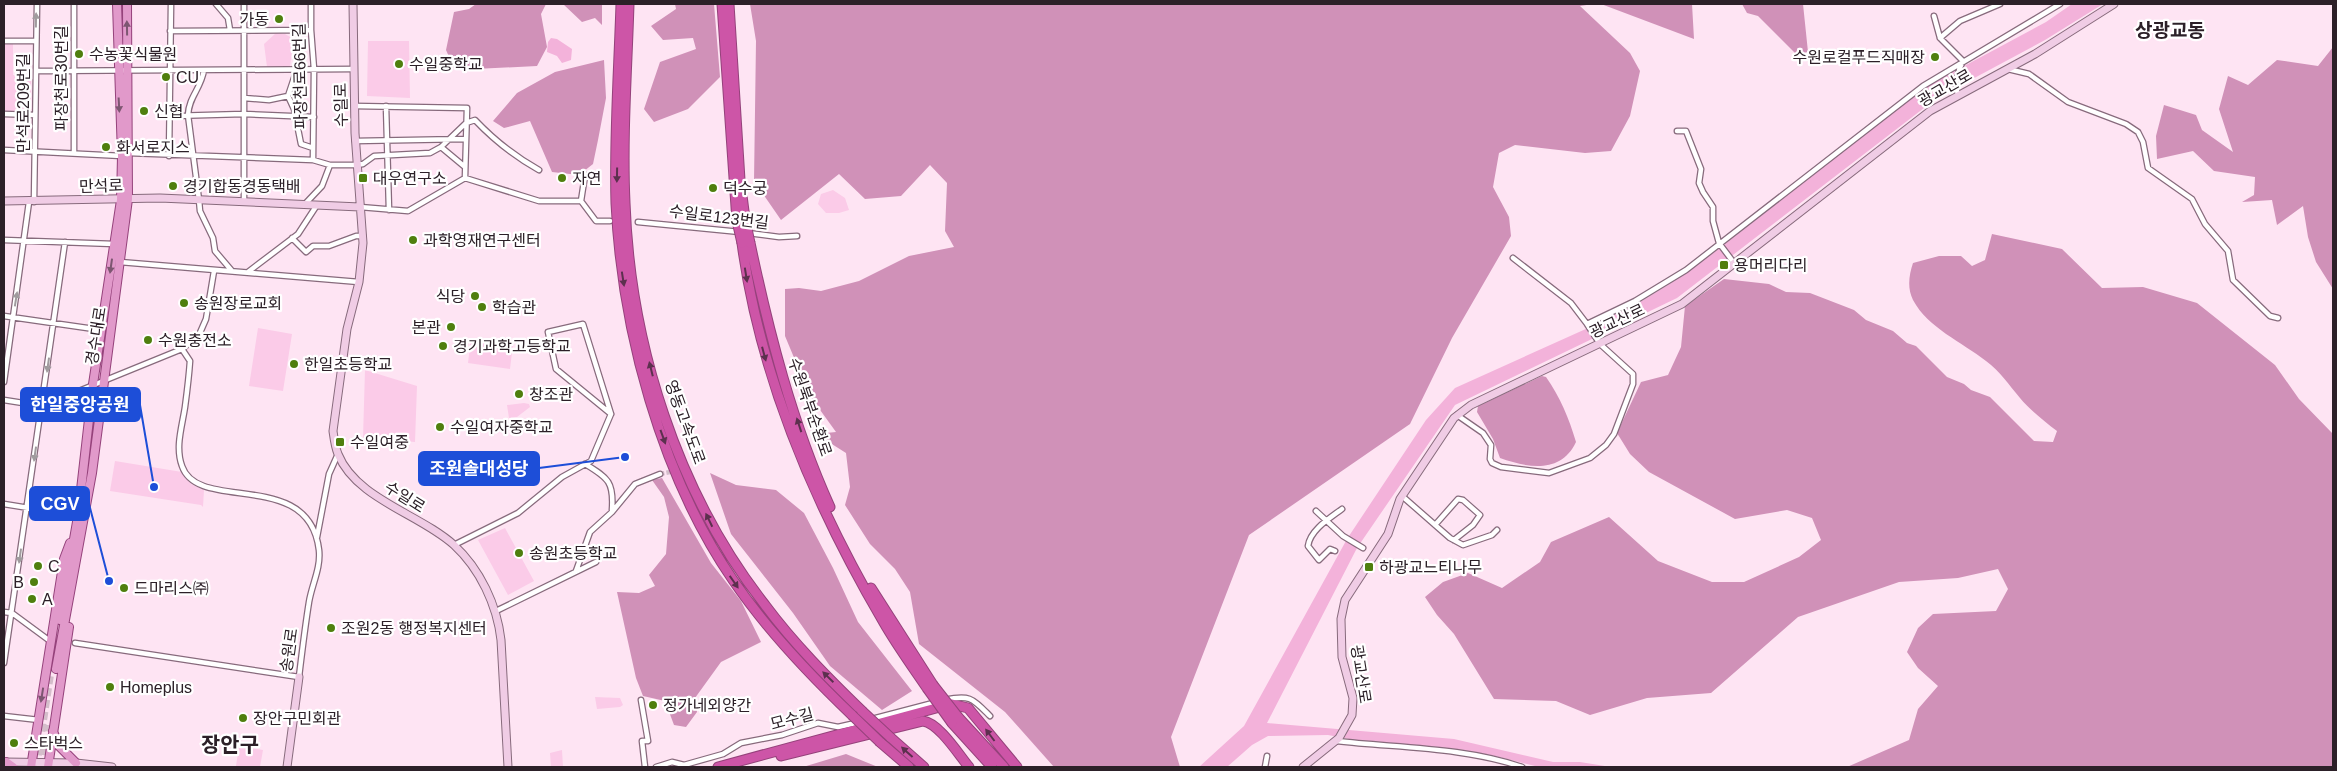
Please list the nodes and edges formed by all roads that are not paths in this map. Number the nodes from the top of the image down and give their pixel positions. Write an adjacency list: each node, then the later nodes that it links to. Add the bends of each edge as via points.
1 (36, 4): 24 (street, 만석로209번길, one-way to 1)
2 (74, 4): 34 (street, 파장천로30번길)
3 (117, 4): 35 (main road, 경수대로)
4 (127, 4): 35 (main road, 경수대로, one-way to 4)
5 (171, 4): 21 (street)
6 (216, 4): 18 (street, via 228,18)
7 (244, 4): 19 (street)
8 (311, 4): 20 (street, 파장천로66번길)
9 (353, 4): 28 (street, 수일로)
10 (621, 4): 169 (highway, 영동고속도로, one-way to 169, bridge, via 617,213 621,263 630,323 650,400 674,465 702,531 758,615 807,672)
11 (629, 4): 170 (highway, 영동고속도로, one-way to 11, bridge, via 814,664 764,605 712,526 683,464 657,395 629,259 625,208)
12 (722, 4): 81 (highway, 수원북부순환로)
13 (729, 4): 81 (highway, 수원북부순환로)
14 (2000, 4): 22 (street, via 1960,21)
15 (2060, 4): 25 (street)
16 (2114, 4): 29 (street, 광교산로)
17 (1934, 16): 22 (street)
18 (230, 30): 19 (street); 21 (street)
19 (244, 30): 20 (street); 32 (street)
20 (310, 30): 27 (street, 파장천로66번길)
21 (170, 31): 30 (street)
22 (1940, 38): 25 (street)
23 (4, 41): 24 (street)
24 (36, 41): 33 (street, 만석로209번길)
25 (1963, 61): 36 (street); 92 (street, via 1923,86)
26 (297, 69): 27 (street); 32 (street); 37 (street)
27 (314, 69): 28 (street); 47 (street, 파장천로66번길)
28 (354, 69): 39 (street, 수일로)
29 (2008, 69): 36 (street, 광교산로); 102 (street, via 2029,74 2068,102 2134,129 2143,142 2151,171 2192,199 2205,224 2228,251 2233,280 2270,316)
30 (170, 70): 31 (street); 35 (street); 44 (street)
31 (204, 70): 32 (street); 45 (street, via 189,103)
32 (244, 70): 38 (street)
33 (36, 71): 34 (street); 43 (street, 만석로209번길)
34 (74, 71): 35 (street); 58 (street, 파장천로30번길)
35 (123, 71): 61 (main road, 경수대로)
36 (1957, 92): 94 (street, 광교산로)
37 (288, 96): 38 (street, via 269,100); 46 (street)
38 (244, 98): 42 (street)
39 (354, 106): 40 (street); 53 (street, 수일로)
40 (386, 106): 48 (street, via 466,108); 52 (street)
41 (4, 114): 43 (street)
42 (244, 114): 45 (street); 46 (street); 63 (street)
43 (36, 115): 57 (street, 만석로209번길)
44 (171, 116): 45 (street); 59 (street)
45 (188, 116): 62 (street)
46 (294, 117): 47 (street); 55 (street, 파장천로66번길, via 301,144)
47 (314, 117): 55 (street, 파장천로66번길)
48 (466, 123): 50 (street); 51 (street); 68 (street, via 475,120 488,135)
49 (1677, 131): 92 (street, via 1686,131 1689,137 1700,169 1699,183 1713,207)
50 (447, 139): 51 (street); 52 (street); 54 (street)
51 (466, 139): 67 (street)
52 (387, 140): 53 (street); 60 (street)
53 (355, 141): 66 (street, 수일로)
54 (441, 147): 60 (street, via 430,153); 67 (street)
55 (313, 148): 64 (street, 파장천로66번길)
56 (4, 150): 57 (street)
57 (35, 152): 58 (street); 75 (street, 만석로209번길)
58 (74, 153): 61 (street)
59 (169, 156): 61 (street); 62 (street)
60 (388, 156): 66 (street, via 374,156); 80 (street)
61 (124, 157): 71 (main road, 경수대로); 71 (main road, 경수대로, via 125,173 128,174)
62 (195, 157): 63 (street); 72 (street)
63 (243, 158): 64 (street); 76 (street)
64 (313, 160): 65 (street)
65 (330, 165): 66 (street); 77 (street, via 322,186)
66 (356, 165): 79 (street, 수일로)
67 (465, 167): 70 (street)
68 (539, 170)
69 (585, 175): 73 (street)
70 (465, 178): 73 (street, via 539,201); 80 (street, via 408,211)
71 (124, 200): 72 (street, 만석로); 75 (street, 만석로); 84 (main road, 경수대로)
72 (199, 200): 76 (street, 만석로); 97 (street, via 215,251)
73 (581, 201): 82 (street, via 596,221)
74 (4, 202): 75 (street, 만석로)
75 (32, 202): 89 (street, 만석로209번길)
76 (244, 202): 77 (street, 만석로)
77 (305, 204): 78 (street, 만석로)
78 (317, 205): 79 (street, 만석로); 87 (street)
79 (360, 207): 80 (street); 85 (street, 수일로)
80 (389, 210)
81 (741, 220): 153 (highway, 수원북부순환로, bridge, via 756,326 767,367 801,456 839,540 884,623)
82 (610, 221)
83 (638, 222): 86 (street, 수일로123번길, via 778,237)
84 (120, 227): 91 (main road, 경수대로); 95 (main road, 경수대로)
85 (363, 236): 87 (street, via 329,246 313,246 306,252); 99 (street, 수일로)
86 (797, 236)
87 (292, 238): 98 (street)
88 (4, 240): 89 (street)
89 (24, 241): 90 (street); 101 (street, 만석로209번길, one-way to 89)
90 (65, 242): 91 (street); 103 (street)
91 (114, 244): 105 (main road, 경수대로, one-way to 105)
92 (1719, 244): 94 (street); 104 (street, via 1666,283)
93 (1513, 258): 104 (street, via 1571,303)
94 (1733, 261): 108 (street, 광교산로, via 1672,309)
95 (120, 262): 96 (street); 111 (main road, 경수대로)
96 (214, 271): 97 (street); 109 (street, via 206,319 199,335)
97 (232, 271): 98 (street)
98 (248, 272): 99 (street)
99 (359, 282): 120 (street, 수일로, via 347,329 333,431)
100 (4, 316): 101 (street)
101 (13, 317): 103 (street); 107 (street, 만석로209번길)
102 (2278, 318)
103 (54, 323): 105 (street); 115 (street, one-way to 115)
104 (1588, 324): 108 (street)
105 (102, 330): 113 (main road, 경수대로)
106 (4, 341): 107 (street)
107 (10, 342): 110 (street, 만석로209번길)
108 (1598, 342): 117 (street, 광교산로); 117 (street, via 1633,374 1633,384 1611,439 1590,458 1543,474 1501,467 1492,463 1491,445 1483,433)
109 (182, 349): 111 (street); 134 (street, via 190,361 178,453 183,469 194,483 207,489 282,500 307,519)
110 (5, 364): 112 (street, 만석로209번길)
111 (103, 380): 113 (street); 119 (main road, 경수대로)
112 (4, 382)
113 (93, 384): 115 (street); 118 (main road, 경수대로)
114 (4, 400): 115 (street)
115 (42, 406): 125 (street, one-way to 125)
116 (611, 414): 116 (street, via 583,324 548,332 556,369); 121 (street, via 591,461)
117 (1457, 415): 123 (street, 광교산로)
118 (90, 419): 119 (main road, via 93,420 92,430); 129 (main road, 경수대로)
119 (96, 438): 133 (main road, 경수대로)
120 (338, 454): 134 (street, via 329,474); 136 (street, 수일로, via 358,484)
121 (585, 464): 128 (street, via 596,470 611,486); 136 (street, via 562,477 518,513)
122 (660, 474): 128 (street, via 635,484)
123 (1402, 496): 131 (street); 155 (street, 광교산로, via 1388,534 1352,586 1343,605 1342,657 1354,705 1348,726)
124 (4, 504): 125 (street)
125 (27, 508): 129 (street); 143 (street, one-way to 143)
126 (1342, 509): 130 (street)
127 (1316, 511): 130 (street)
128 (612, 512): 140 (street, via 590,532)
129 (78, 516): 133 (main road, 경수대로)
130 (1327, 521): 137 (street); 138 (street, via 1312,535 1308,546 1319,560 1330,549)
131 (1436, 525): 135 (street); 135 (street, via 1460,499 1480,515)
132 (1497, 530): 135 (street, via 1470,544 1463,545)
133 (79, 531): 144 (main road, via 64,559); 147 (main road, 경수대로); 154 (main road, via 84,541)
134 (316, 538): 148 (street, 송원로, via 318,568 309,602)
135 (1454, 540)
136 (454, 544): 141 (street, 수일로, via 470,562)
137 (1361, 547)
138 (1336, 551)
139 (596, 562): 140 (street)
140 (576, 571): 141 (street)
141 (496, 611): 164 (street, 수일로, via 502,640)
142 (4, 612): 143 (street)
143 (12, 614): 144 (street); 146 (street)
144 (50, 641): 152 (main road, one-way to 152)
145 (75, 643): 148 (street)
146 (4, 663)
147 (53, 669)
148 (298, 677): 163 (street, 송원로)
149 (641, 700): 165 (street, via 648,741 642,741)
150 (4, 716): 152 (street)
151 (990, 716): 166 (street, 모수길, via 973,699 953,698 844,726 818,723 782,735 741,743 723,754 684,765 672,762)
152 (39, 720): 159 (main road)
153 (955, 720): 172 (highway, 수원북부순환로); 173 (highway, 수원북부순환로)
154 (53, 730): 158 (main road, via 58,746); 160 (main road)
155 (1338, 739): 176 (street, 광교산로); 177 (street, via 1467,755)
156 (1267, 756): 175 (street)
157 (5, 762): 159 (street); 161 (main road)
158 (76, 763): 160 (street); 162 (street)
159 (32, 765): 160 (street)
160 (48, 765)
161 (13, 767)
162 (112, 767)
163 (287, 767)
164 (508, 767)
165 (645, 767)
166 (656, 767)
167 (718, 767): 174 (highway, one-way to 167, via 968,708 951,704)
168 (737, 767): 171 (highway, via 923,721 939,731)
169 (909, 767)
170 (924, 767)
171 (969, 767)
172 (992, 767)
173 (1004, 767)
174 (1017, 767)
175 (1265, 767)
176 (1303, 767)
177 (1522, 767)

